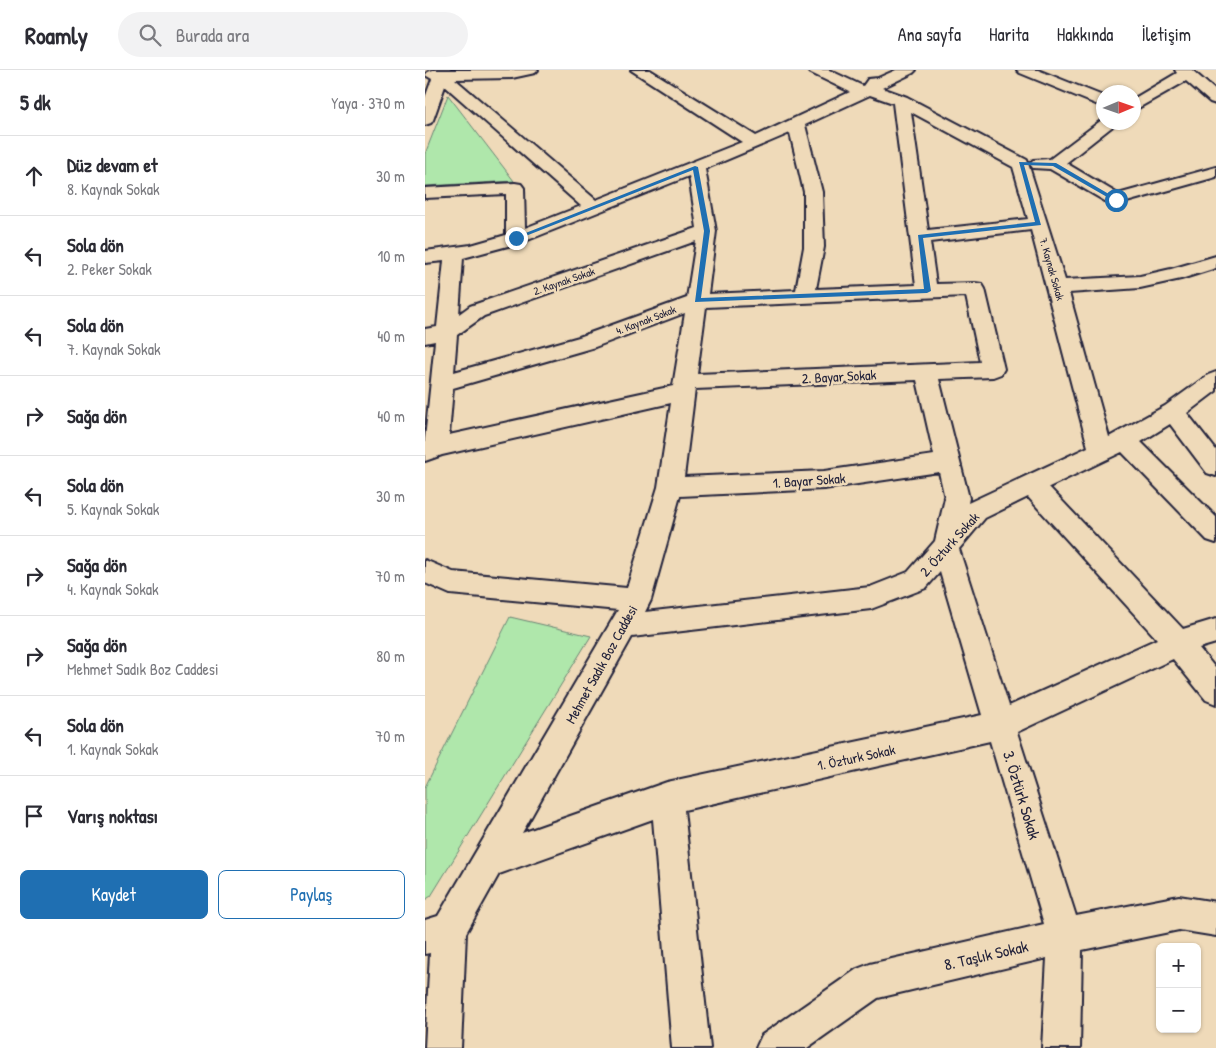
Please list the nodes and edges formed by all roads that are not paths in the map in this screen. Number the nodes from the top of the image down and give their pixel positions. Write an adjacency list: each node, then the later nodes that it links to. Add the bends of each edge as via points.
1 (530, 70): 8 (street)
2 (639, 70): 17 (street)
3 (816, 70): 9 (street)
4 (880, 70): 9 (street)
5 (908, 70): 9 (street)
6 (1025, 70): 10 (street)
7 (1185, 72): 11 (street); 13 (street)
8 (433, 75): 14 (street); 23 (street)
9 (867, 91): 12 (street); 15 (street)
10 (1096, 99)
11 (1216, 99)
12 (901, 100): 18 (street); 26 (street)
13 (1141, 101)
14 (425, 120)
15 (796, 123): 17 (street); 33 (street, via 813,192 814,248)
16 (1099, 130): 19 (street)
17 (755, 143): 20 (street)
18 (1021, 164): 19 (street); 24 (street, 7. Kaynak Sokak)
19 (1054, 164): 21 (street, via 1116,200)
20 (695, 167): 23 (street); 25 (street, Mehmet Sadık Boz Caddesi)
21 (1216, 172)
22 (425, 193): 27 (street, via 515,188)
23 (594, 207): 27 (street)
24 (1039, 224): 26 (street); 31 (street, 7. Kaynak Sokak)
25 (707, 231): 34 (street, Mehmet Sadık Boz Caddesi); 35 (street, 2. Kaynak Sokak, via 477,311)
26 (920, 237): 32 (street)
27 (516, 238): 28 (street, via 489,248)
28 (454, 254): 29 (street); 35 (street)
29 (425, 257)
30 (1216, 262): 31 (street, via 1140,282)
31 (1057, 287): 45 (street, 7. Kaynak Sokak)
32 (927, 291): 33 (street, 4. Kaynak Sokak); 37 (street, 4. Kaynak Sokak, via 975,289)
33 (805, 296): 34 (street, 4. Kaynak Sokak)
34 (697, 300): 40 (street, 4. Kaynak Sokak, via 587,342); 41 (street, Mehmet Sadık Boz Caddesi)
35 (447, 332): 36 (street, 2. Kaynak Sokak); 40 (street)
36 (425, 336)
37 (993, 369): 38 (street, 2. Bayar Sokak)
38 (926, 372): 41 (street, 2. Bayar Sokak); 46 (street)
39 (1216, 380): 42 (street, 2. Özturk Sokak)
40 (442, 383): 44 (street)
41 (684, 387): 44 (street, 2. Bayar Sokak); 49 (street, Mehmet Sadık Boz Caddesi)
42 (1173, 412): 43 (street, 2. Özturk Sokak); 47 (street)
43 (1125, 440): 45 (street, 2. Özturk Sokak); 50 (street)
44 (431, 450)
45 (1101, 452): 48 (street, 2. Özturk Sokak)
46 (948, 462): 49 (street, 1. Bayar Sokak, via 824,480); 51 (street, via 957,498)
47 (1216, 466)
48 (1033, 486): 51 (street, 2. Özturk Sokak, via 976,512); 56 (street)
49 (670, 488): 53 (street, Mehmet Sadık Boz Caddesi)
50 (1216, 533)
51 (946, 548): 54 (street, 2. Özturk Sokak, via 917,580 871,598); 58 (street, 3. Öztürk Sokak)
52 (425, 571): 53 (street, via 451,583)
53 (637, 600): 54 (street, Mehmet Sadık Boz Caddesi)
54 (624, 626): 60 (street, Mehmet Sadık Boz Caddesi)
55 (1216, 631): 56 (street, 1. Özturk Sokak)
56 (1178, 643): 57 (street); 58 (street, 1. Özturk Sokak)
57 (1216, 691)
58 (1001, 725): 59 (street, 1. Özturk Sokak); 63 (street, 3. Öztürk Sokak)
59 (667, 798): 60 (street, 1. Özturk Sokak); 65 (street)
60 (487, 862): 62 (street, Mehmet Sadık Boz Caddesi)
61 (1216, 918): 63 (street, 8. Taşlık Sokak, via 1179,912)
62 (437, 934): 64 (street, Mehmet Sadık Boz Caddesi)
63 (1065, 936): 66 (street, 8. Taşlık Sokak, via 870,982); 67 (street, 3. Öztürk Sokak)
64 (442, 1048)
65 (691, 1048)
66 (775, 1048)
67 (1061, 1048)

